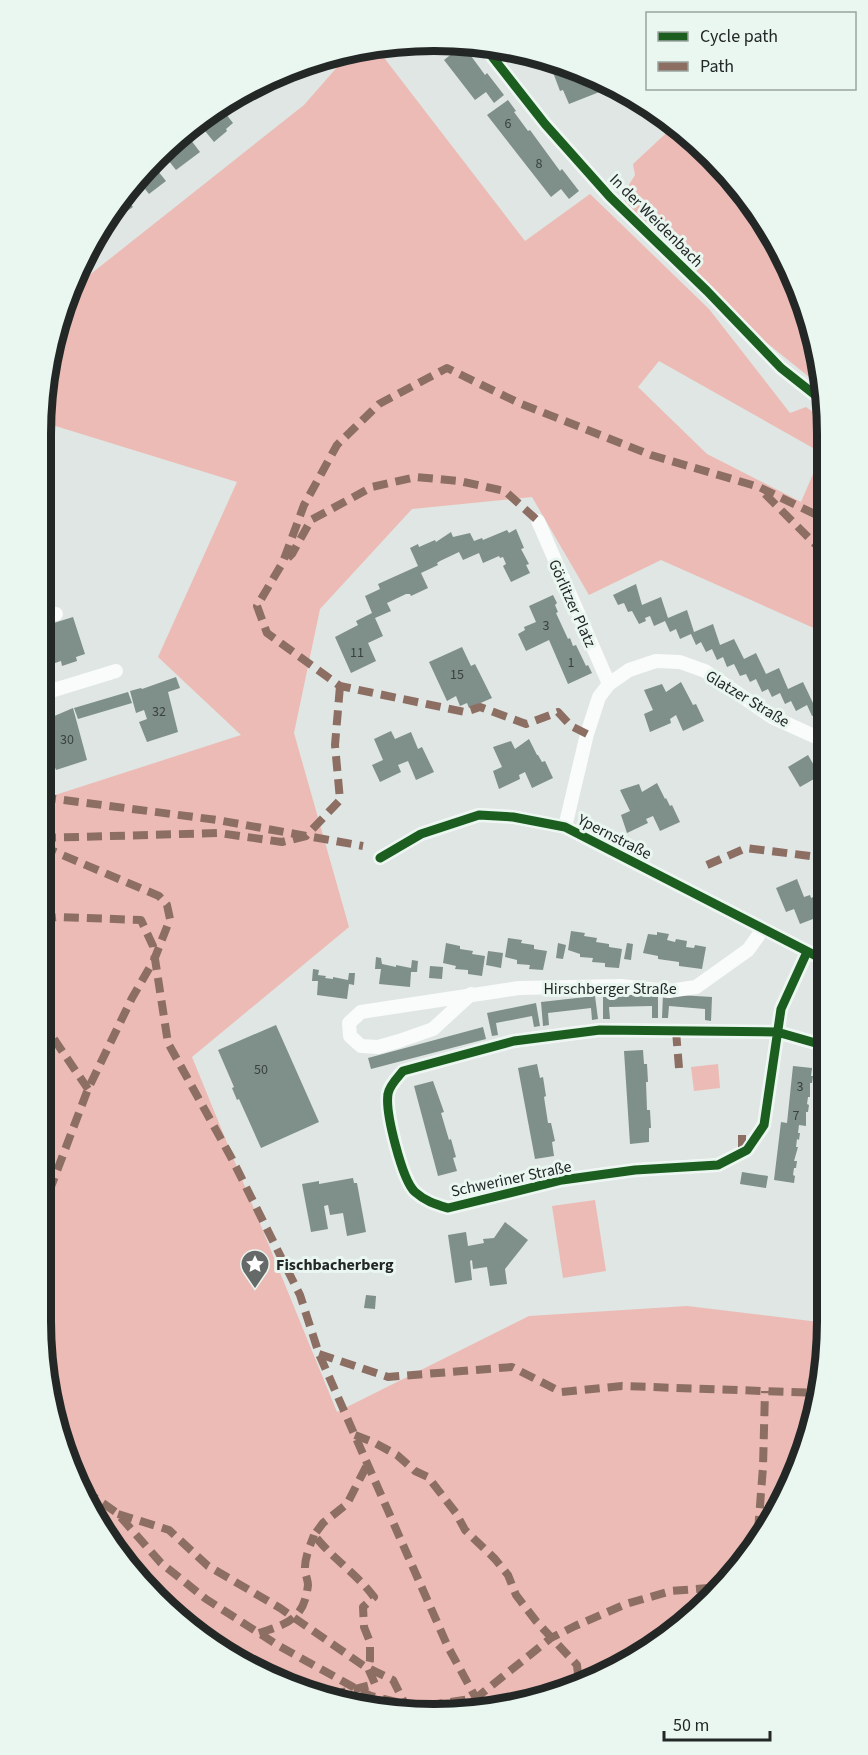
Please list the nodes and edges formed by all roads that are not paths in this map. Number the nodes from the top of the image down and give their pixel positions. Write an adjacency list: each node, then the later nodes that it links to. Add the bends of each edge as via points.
1 (491, 55): 2 (street, In der Weidenbach, via 610,197 781,368)
2 (815, 395)
3 (538, 521): 7 (street, Görlitzer Platz)
4 (56, 614): 5 (street)
5 (51, 615)
6 (116, 671): 8 (street)
7 (609, 684): 9 (street, Glatzer Straße, via 629,670 656,662 680,662 705,671 772,717); 10 (street, Glatzer Straße, via 599,697 587,735)
8 (51, 691)
9 (817, 737)
10 (565, 827): 11 (street, Ypernstraße, via 513,816 479,815 421,834); 12 (street, Ypernstraße)
11 (380, 858)
12 (763, 929): 13 (street, Ypernstraße); 15 (street, Hirschberger Straße, via 748,950 696,987 669,991 621,986 519,988)
13 (807, 952): 14 (street, Ypernstraße); 16 (street, Schweriner Straße, via 780,1009)
14 (817, 957)
15 (471, 994): 15 (street, Hirschberger Straße, via 361,1012 349,1023 350,1036 361,1046 378,1047 399,1041 433,1029)
16 (777, 1032): 16 (street, Schweriner Straße, via 600,1030 514,1041 403,1071 388,1092 390,1122 405,1174 413,1191 430,1203 448,1208 562,1180 718,1165 747,1150 764,1125); 17 (street)
17 (817, 1043)

